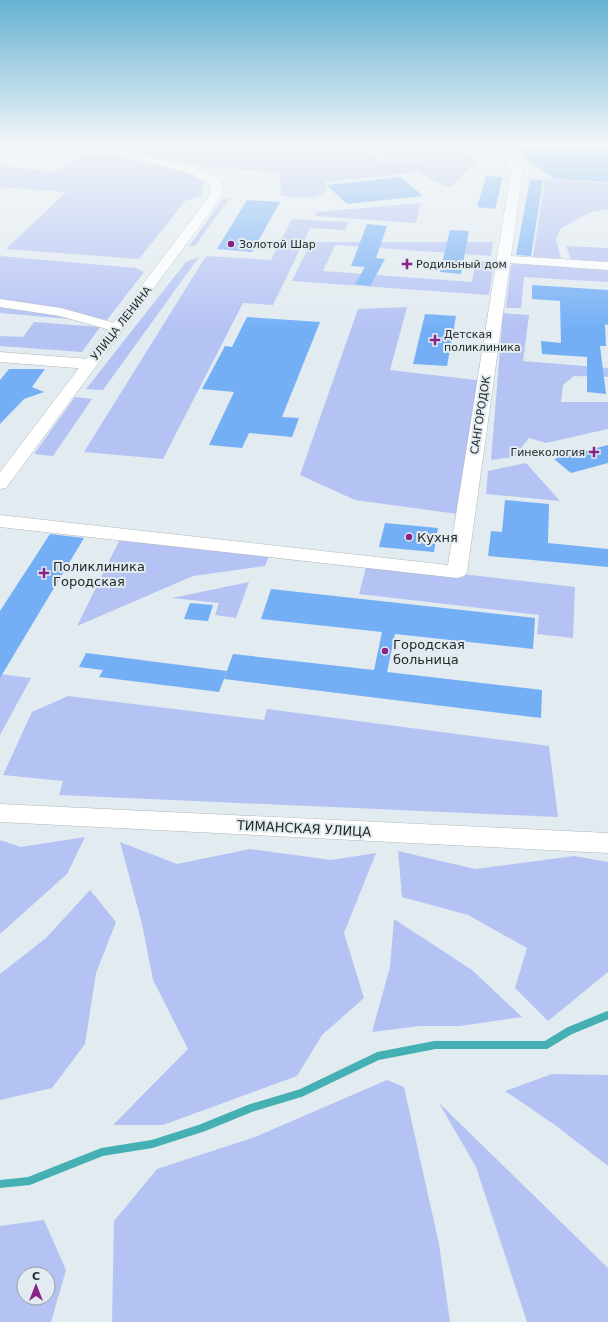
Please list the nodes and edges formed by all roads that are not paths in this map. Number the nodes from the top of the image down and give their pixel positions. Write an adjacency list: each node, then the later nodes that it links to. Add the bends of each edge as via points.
1 (209, 206): 6 (street, УЛИЦА ЛЕНИНА)
2 (512, 206): 3 (street, САНГОРОДОК)
3 (504, 259): 4 (street); 10 (street, САНГОРОДОК, via 457,572)
4 (608, 266)
5 (0, 303): 6 (street, via 61,312)
6 (117, 328): 8 (street, УЛИЦА ЛЕНИНА)
7 (0, 357): 8 (street)
8 (88, 364): 9 (street, УЛИЦА ЛЕНИНА)
9 (0, 484)
10 (0, 521)
11 (0, 814): 12 (street, ТИМАНСКАЯ УЛИЦА)
12 (608, 843)

